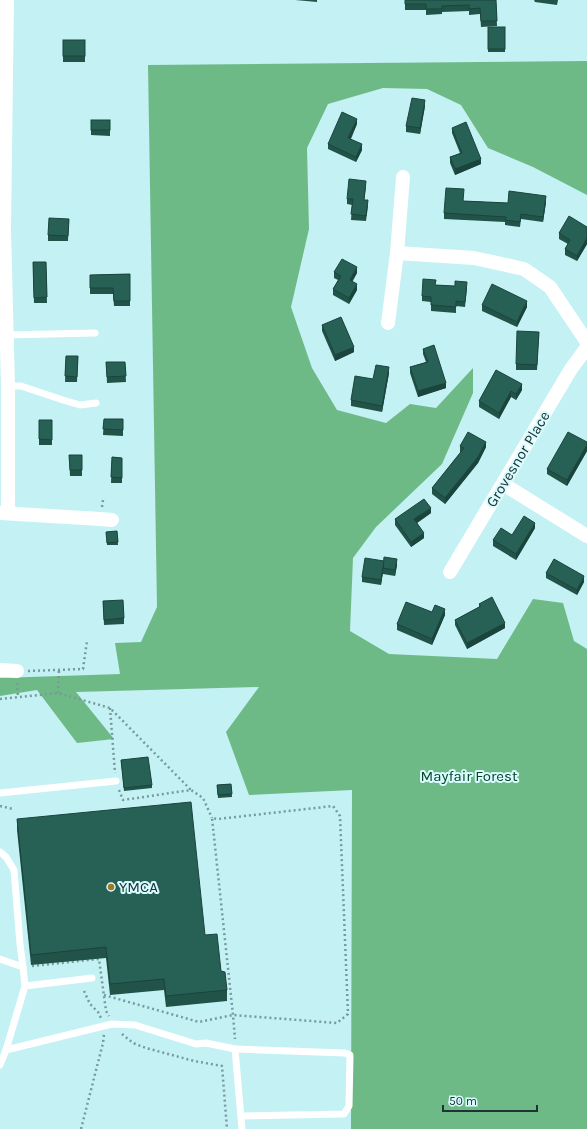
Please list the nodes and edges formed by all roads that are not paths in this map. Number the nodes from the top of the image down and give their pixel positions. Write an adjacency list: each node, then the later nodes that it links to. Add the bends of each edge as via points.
1 (7, 0): 3 (street)
2 (403, 177): 4 (street)
3 (2, 229): 7 (street)
4 (397, 252): 5 (street); 8 (street, via 474,258 524,270 550,288)
5 (388, 323)
6 (95, 333): 7 (lane)
7 (6, 335): 10 (street)
8 (587, 342)
9 (587, 347): 12 (street, Grovesnor Place, via 571,369)
10 (8, 386): 11 (lane, via 21,386 80,405); 13 (street)
11 (96, 404)
12 (503, 484): 15 (street); 16 (street, Grovesnor Place)
13 (4, 513): 14 (street)
14 (112, 520)
15 (587, 536)
16 (450, 572)
17 (0, 670): 18 (street)
18 (17, 671)
19 (116, 781): 20 (lane)
20 (0, 794)
21 (0, 852): 23 (lane, via 14,870)
22 (0, 959): 23 (lane)
23 (23, 967): 25 (lane)
24 (92, 978): 25 (lane)
25 (25, 986): 27 (lane)
26 (235, 1049): 27 (lane, via 206,1043 196,1044 135,1025 108,1024); 29 (lane); 29 (lane, via 350,1055 349,1106 344,1114)
27 (6, 1050): 28 (lane)
28 (0, 1065)
29 (241, 1116): 30 (lane)
30 (242, 1129)

